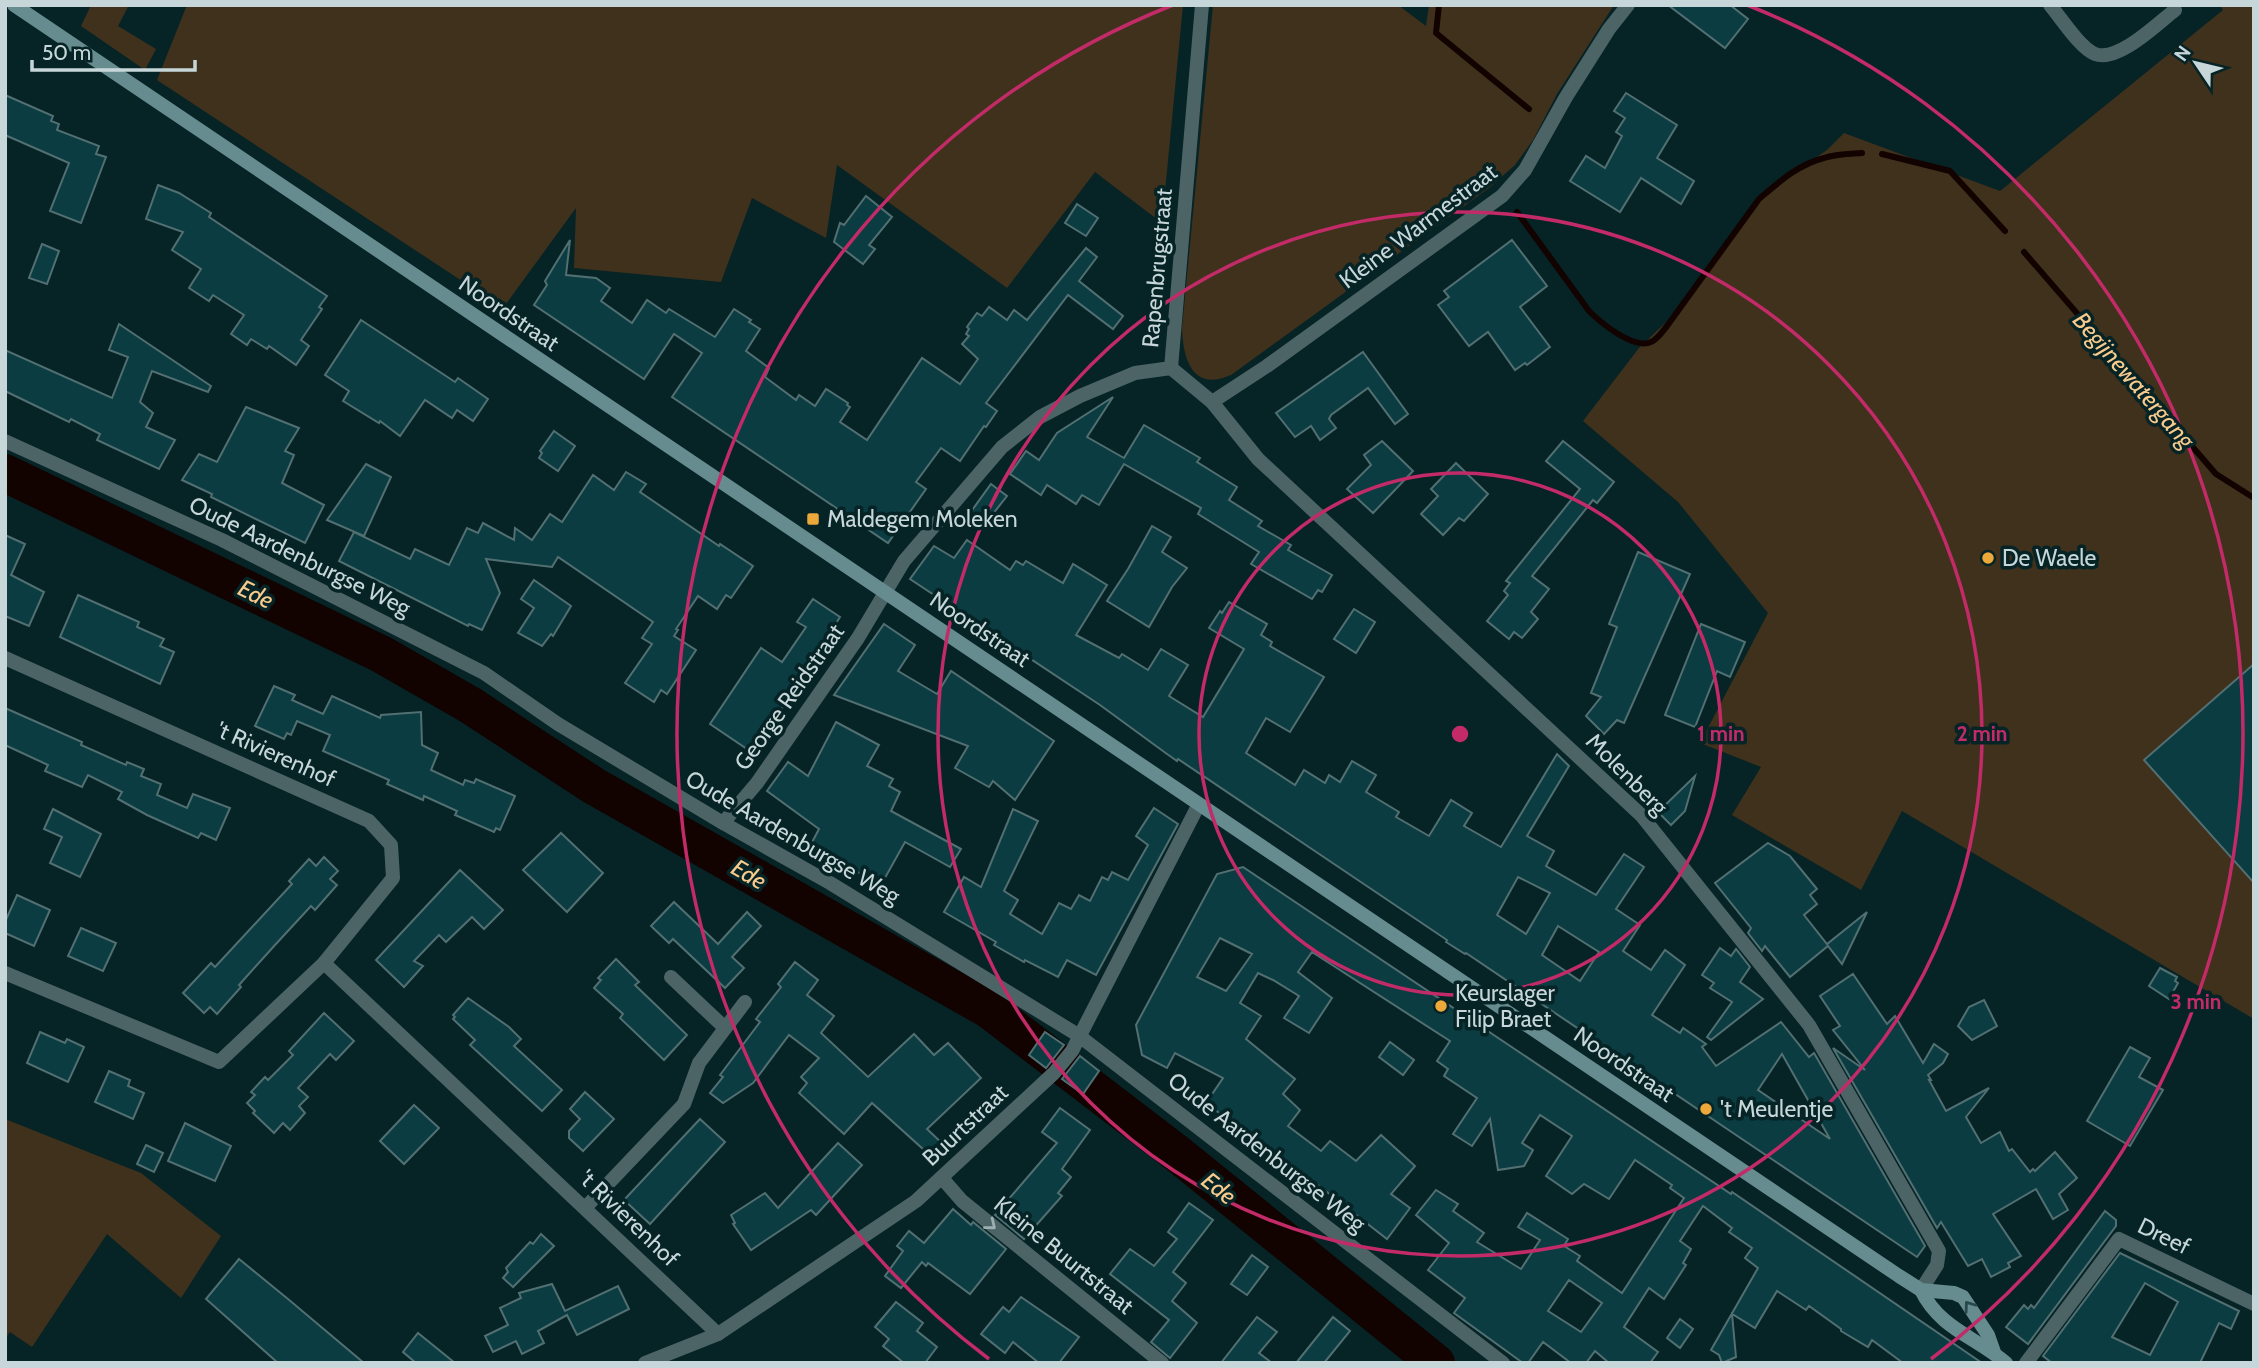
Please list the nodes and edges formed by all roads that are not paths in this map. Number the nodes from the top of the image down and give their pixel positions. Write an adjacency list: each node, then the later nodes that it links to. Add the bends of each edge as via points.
1 (14, 5): 9 (street, Noordstraat)
2 (1202, 5): 6 (street, Rapenbrugstraat)
3 (1628, 5): 7 (street, Kleine Warmestraat, via 1566,97 1525,170 1502,196)
4 (2050, 5): 5 (street, via 2085,47 2106,55 2124,50)
5 (2175, 10)
6 (1171, 368): 7 (street, Molenberg); 9 (street, Rapenbrugstraat, via 1135,373 1040,417 1002,447 904,561)
7 (1212, 402): 21 (street, Molenberg, via 1258,459 1641,815 1809,1025 1939,1251 1937,1265)
8 (5, 441): 12 (street, Oude Aardenburgse Weg, via 222,540 484,673 558,724)
9 (886, 593): 11 (street, Noordstraat); 12 (street, George Reidstraat, via 765,772)
10 (5, 658): 13 (street, 't Rivierenhof, via 369,821 391,845 393,878)
11 (1198, 806): 18 (street, Buurtstraat); 21 (street, Noordstraat)
12 (723, 823): 18 (street, Oude Aardenburgse Weg)
13 (324, 963): 14 (street, 't Rivierenhof, via 219,1062); 20 (street, 't Rivierenhof)
14 (5, 972)
15 (671, 976): 17 (street)
16 (745, 1002): 17 (street)
17 (725, 1028): 20 (street, via 699,1063 684,1104)
18 (1078, 1035): 19 (street, Buurtstraat, via 1054,1073); 27 (street, Oude Aardenburgse Weg)
19 (942, 1178): 23 (street, Buurtstraat, via 916,1201); 26 (street, Kleine Buurtstraat, one-way to 26, via 962,1201)
20 (585, 1208): 23 (street, 't Rivierenhof)
21 (1921, 1290): 24 (street, Noordstraat, via 1941,1318); 24 (street, Noordstraat, one-way to 21, via 1988,1335 1963,1297)
22 (2254, 1304): 29 (street, Dreef, via 2119,1239)
23 (718, 1334): 25 (street, Buurtstraat)
24 (1992, 1358): 28 (street, Noordstraat)
25 (645, 1363)
26 (1162, 1363)
27 (1503, 1363)
28 (2006, 1363)
29 (2025, 1363)

